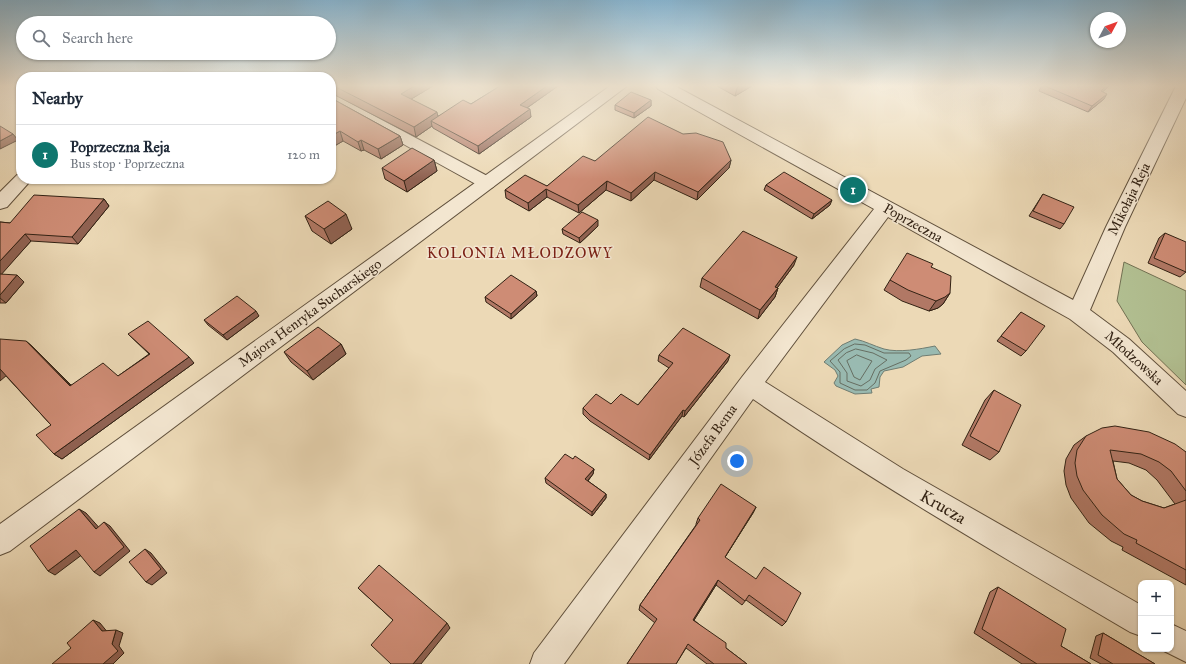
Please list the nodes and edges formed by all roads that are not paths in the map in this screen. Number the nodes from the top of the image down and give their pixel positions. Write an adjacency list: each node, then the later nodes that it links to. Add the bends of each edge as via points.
1 (366, 117): 5 (street)
2 (578, 117): 5 (street, Majora Henryka Sucharskiego)
3 (719, 117): 8 (street, Poprzeczna)
4 (1169, 117): 9 (street, Mikołaja Reja, via 1095,270)
5 (487, 183): 12 (street, Majora Henryka Sucharskiego)
6 (18, 184): 7 (street)
7 (0, 203)
8 (885, 208): 9 (street, Poprzeczna); 10 (street, Józefa Bema)
9 (1078, 313): 11 (street, Młodzowska, via 1124,347)
10 (750, 384): 13 (street, Krucza, via 899,481); 16 (street, Józefa Bema)
11 (1186, 407)
12 (0, 541)
13 (1138, 619)
14 (1174, 641): 15 (street)
15 (1186, 648)
16 (545, 664)

